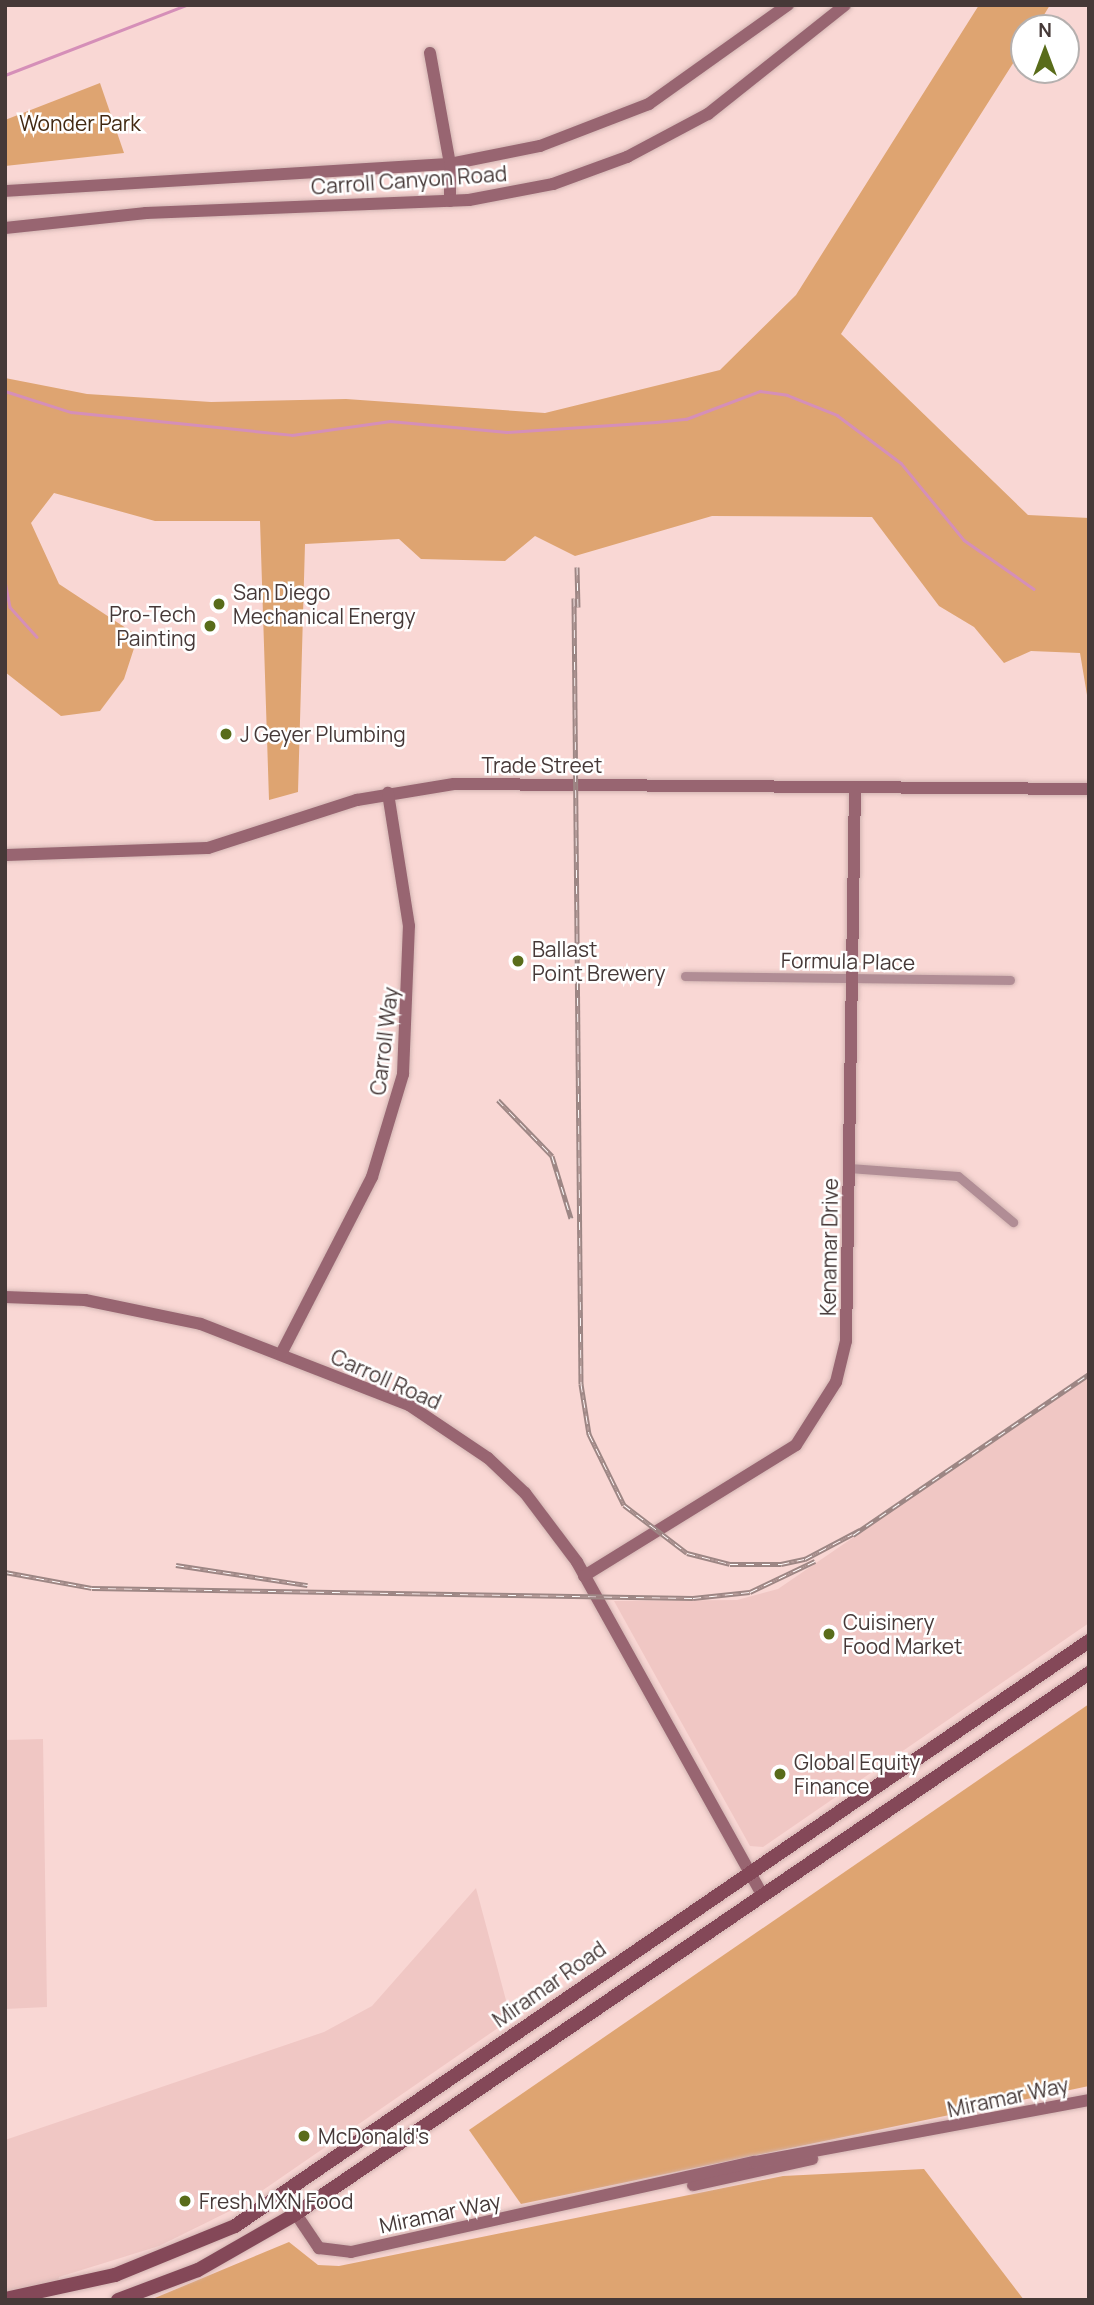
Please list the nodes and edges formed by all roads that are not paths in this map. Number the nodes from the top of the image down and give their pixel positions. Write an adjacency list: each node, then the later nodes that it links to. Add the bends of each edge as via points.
1 (788, 5): 4 (street, Carroll Canyon Road, via 649,104 540,146)
2 (845, 5): 6 (street, Carroll Canyon Road, via 737,94 667,138 553,184)
3 (430, 52): 4 (street)
4 (450, 164): 5 (street, Carroll Canyon Road); 6 (street)
5 (5, 191)
6 (450, 201): 7 (street, Carroll Canyon Road, via 146,213)
7 (5, 228)
8 (855, 787): 9 (street, Trade Street); 10 (street, Trade Street, via 454,784); 13 (street, Kenamar Drive)
9 (1089, 789)
10 (388, 793): 11 (street, Trade Street, via 208,848); 18 (street, Carroll Way, via 409,926 403,1074 372,1177)
11 (5, 855)
12 (685, 976): 13 (street, Formula Place)
13 (851, 980): 14 (street, Formula Place); 15 (street, Kenamar Drive)
14 (1010, 980)
15 (849, 1168): 16 (street, via 958,1176); 19 (street, Kenamar Drive, via 846,1341 819,1416 770,1465)
16 (1013, 1223)
17 (5, 1297): 18 (street, Carroll Road, via 150,1310)
18 (281, 1354): 19 (street, Carroll Road, via 409,1405 452,1431 525,1493)
19 (584, 1576): 22 (street, Carroll Road)
20 (1089, 1641): 22 (main road, Miramar Road)
21 (1089, 1673): 23 (main road)
22 (747, 1871): 23 (street, Carroll Road); 25 (main road, Miramar Road)
23 (761, 1892): 26 (main road)
24 (1089, 2100): 26 (street, Miramar Way, via 755,2162 630,2193 338,2253 319,2248)
25 (284, 2196): 26 (street, Miramar Way); 27 (main road, Miramar Road, via 204,2242 149,2263)
26 (294, 2215): 28 (main road, via 198,2270)
27 (5, 2300)
28 (118, 2300)

